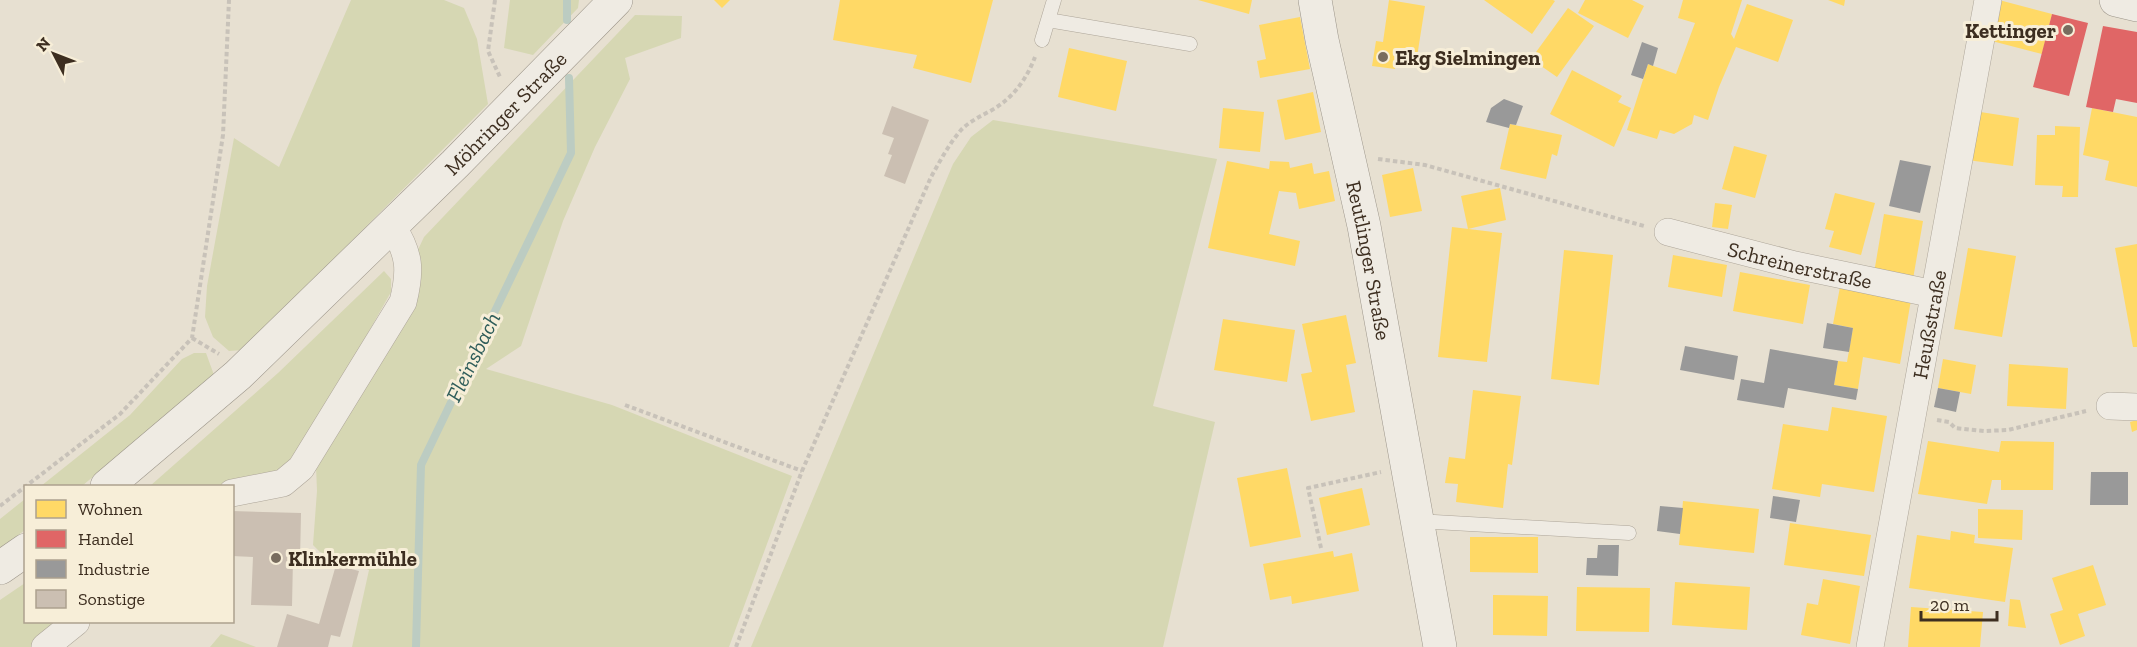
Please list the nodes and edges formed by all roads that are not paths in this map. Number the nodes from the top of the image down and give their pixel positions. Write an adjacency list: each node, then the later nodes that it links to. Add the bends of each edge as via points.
1 (1054, 0): 7 (lane)
2 (1315, 0): 17 (main road, Reutlinger Straße, via 1366,237)
3 (1988, 0): 12 (street, Heußstraße)
4 (2116, 0): 6 (main road)
5 (610, 2): 10 (main road, Möhringer Straße)
6 (2137, 5)
7 (1048, 20): 8 (lane); 9 (lane)
8 (1042, 40)
9 (1190, 44)
10 (392, 226): 15 (main road, Möhringer Straße, via 238,375); 16 (street, via 404,244 408,261 403,302 301,468 283,483)
11 (1668, 232): 12 (street, Schreinerstraße, via 1796,265)
12 (1934, 294): 24 (street, Heußstraße)
13 (2110, 406): 14 (street)
14 (2137, 406)
15 (108, 485)
16 (234, 493)
17 (1417, 521): 18 (lane); 23 (main road, Reutlinger Straße)
18 (1629, 533)
19 (24, 550): 20 (main road)
20 (0, 568)
21 (74, 623): 22 (street)
22 (45, 647)
23 (1440, 647)
24 (1870, 647)

